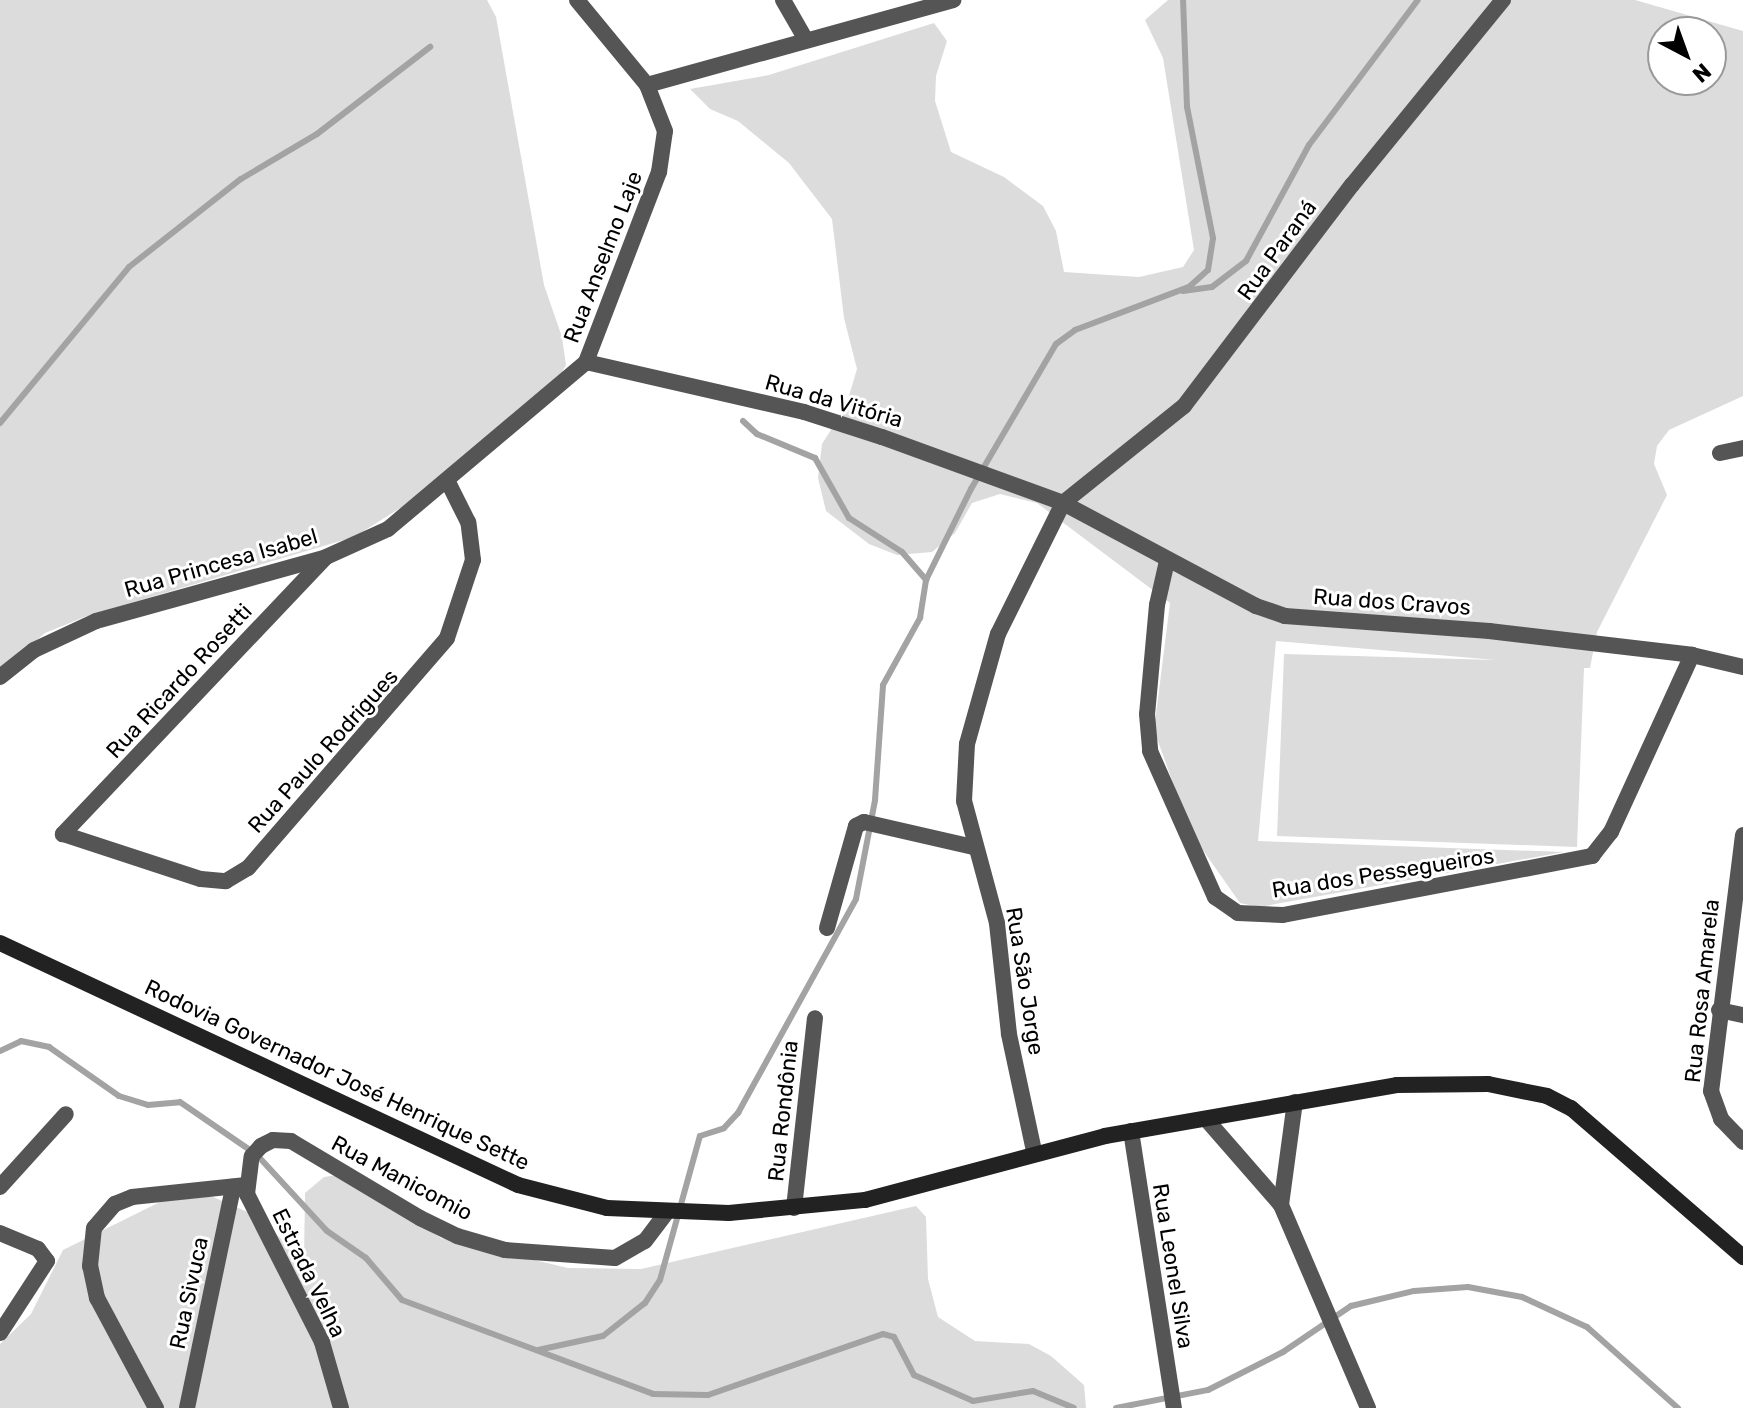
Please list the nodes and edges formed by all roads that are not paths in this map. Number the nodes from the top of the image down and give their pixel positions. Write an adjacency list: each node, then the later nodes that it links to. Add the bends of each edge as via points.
1 (577, 0): 6 (street, Rua Anselmo Laje)
2 (783, 0): 5 (street)
3 (953, 0): 5 (street)
4 (1503, 0): 11 (street, Rua Paraná, via 1352,185 1184,406)
5 (806, 40): 6 (street)
6 (647, 85): 7 (street, Rua Anselmo Laje, via 665,131 659,172)
7 (586, 362): 10 (street, Rua Anselmo Laje); 11 (street, Rua da Vitória, via 804,412)
8 (1743, 448): 9 (street)
9 (1720, 453)
10 (448, 482): 12 (street, Rua Princesa Isabel, via 388,529); 17 (street, Rua Paulo Rodrigues, via 468,522 473,560 447,638 248,868 226,881 201,879)
11 (1063, 503): 13 (street, Rua dos Cravos); 19 (street, Rua São Jorge, via 998,634 980,686 967,744 964,801)
12 (326, 557): 16 (street, Rua Princesa Isabel, via 96,621 34,650); 17 (street, Rua Ricardo Rosetti)
13 (1167, 561): 14 (street, Rua dos Cravos, via 1285,616 1489,631); 14 (street, Rua dos Pessegueiros, via 1151,667 1150,751 1215,897 1238,913 1283,915 1592,856 1611,832)
14 (1692, 655): 15 (street, Rua dos Cravos)
15 (1743, 667)
16 (0, 677)
17 (63, 834)
18 (1743, 835): 22 (street, Rua Rosa Amarela)
19 (973, 847): 20 (street, via 864,822 856,826); 30 (street, Rua São Jorge, via 997,923 1009,1034)
20 (827, 928)
21 (0, 943): 35 (main road, Rodovia Governador José Henrique Sette, via 518,1185 607,1208)
22 (1719, 1010): 23 (street); 29 (street, Rua Rosa Amarela, via 1711,1091 1721,1119)
23 (1743, 1015)
24 (815, 1018): 34 (street, Rua Rondônia)
25 (1295, 1102): 27 (main road, Rodovia Governador José Henrique Sette); 33 (street); 37 (main road, Rodovia Governador José Henrique Sette, via 1397,1085 1488,1084 1547,1096 1593,1124)
26 (66, 1114): 32 (street)
27 (1206, 1119): 28 (main road, Rodovia Governador José Henrique Sette); 33 (street)
28 (1131, 1131): 30 (main road, Rodovia Governador José Henrique Sette); 42 (street, Rua Leonel Silva)
29 (1743, 1142)
30 (1034, 1151): 34 (main road, Rodovia Governador José Henrique Sette, via 865,1200)
31 (240, 1186): 35 (street, Rua Manicomio, via 252,1156 273,1140 291,1141 420,1218 505,1250 615,1258 645,1241); 39 (street, via 132,1197 115,1204 94,1228 90,1266 97,1298); 40 (street, Rua Sivuca); 41 (street, Estrada Velha, via 322,1342)
32 (0, 1187)
33 (1281, 1205): 43 (street)
34 (794, 1208): 35 (main road, Rodovia Governador José Henrique Sette)
35 (665, 1214)
36 (0, 1233): 38 (street, via 38,1249 47,1266)
37 (1743, 1257)
38 (0, 1333)
39 (156, 1408)
40 (187, 1408)
41 (341, 1408)
42 (1174, 1408)
43 (1368, 1408)

